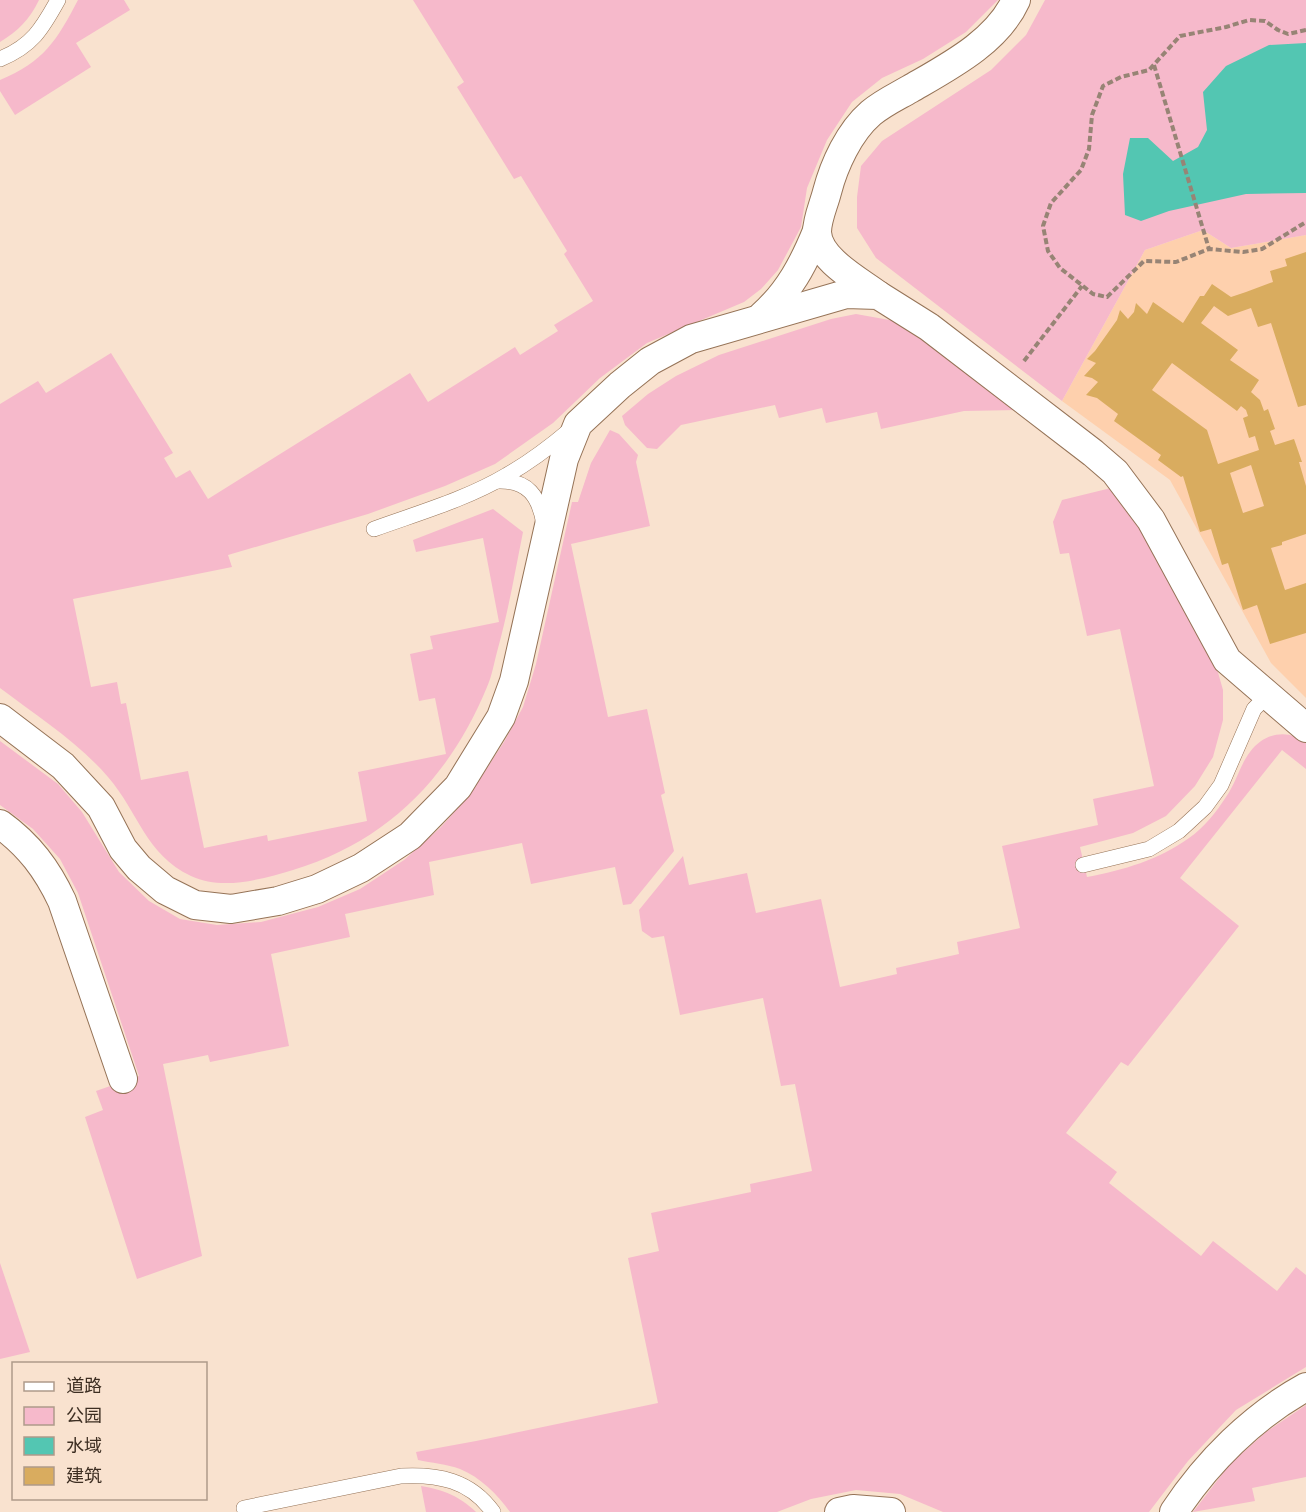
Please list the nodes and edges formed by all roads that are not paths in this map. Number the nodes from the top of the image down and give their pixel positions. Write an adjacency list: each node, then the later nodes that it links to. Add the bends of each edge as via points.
1 (58, 0): 3 (lane, via 44,25 22,50)
2 (1016, 0): 4 (street, via 994,32 870,114 832,173)
3 (0, 59)
4 (817, 231): 5 (street, via 820,246 830,259); 6 (street, via 789,286)
5 (878, 295): 6 (street, via 846,294); 11 (street, via 929,327 1115,472 1151,520 1227,660)
6 (760, 317): 7 (street, via 691,339 650,361)
7 (578, 424): 8 (lane); 10 (street, via 564,459)
8 (495, 482): 9 (lane); 10 (lane, via 513,481 536,498)
9 (374, 529)
10 (546, 538): 12 (street, via 514,681 501,717 478,758 458,787 410,836 361,868 317,889 231,909 195,904 165,890 139,868 101,807 63,766)
11 (1268, 696): 13 (street); 15 (lane, via 1254,709 1221,785 1205,807 1179,831 1149,849)
12 (0, 718)
13 (1306, 728)
14 (0, 824): 16 (street, via 48,873 62,901)
15 (1083, 865)
16 (123, 1079)
17 (1306, 1387): 22 (street, via 1259,1419 1219,1454)
18 (244, 1509): 19 (lane, via 401,1476 433,1475 474,1492)
19 (493, 1512)
20 (839, 1512): 21 (street)
21 (891, 1512)
22 (1174, 1512)

